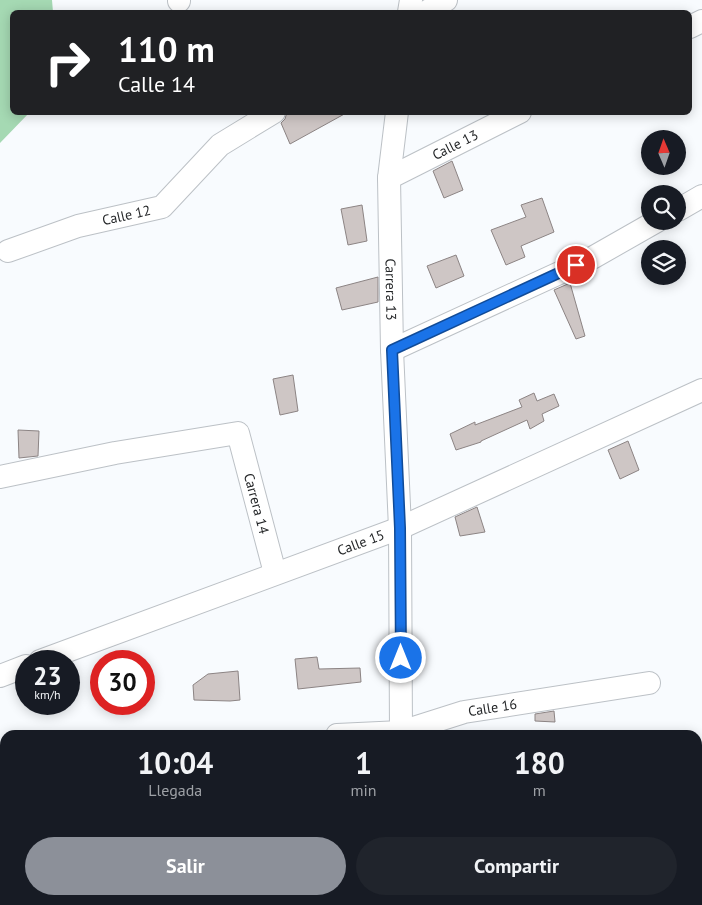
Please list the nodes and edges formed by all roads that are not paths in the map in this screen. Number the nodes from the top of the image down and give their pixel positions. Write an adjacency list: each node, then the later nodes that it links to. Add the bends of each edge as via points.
1 (446, 0): 2 (street)
2 (429, 10)
3 (269, 115): 10 (street, Calle 12, via 220,145 162,207 78,226)
4 (397, 115): 6 (street, Carrera 13)
5 (514, 115): 6 (street, Calle 13)
6 (389, 178): 11 (street, Carrera 13)
7 (702, 196): 8 (street)
8 (686, 205)
9 (641, 230): 11 (street, via 592,258)
10 (8, 251)
11 (392, 350): 14 (street, Carrera 13)
12 (702, 390): 14 (street, Calle 15)
13 (0, 477): 15 (street, Carrera 14, via 114,453 238,434)
14 (400, 528): 15 (street, Calle 15); 20 (street, Carrera 13)
15 (275, 574): 16 (street, Calle 15)
16 (70, 650)
17 (15, 670): 18 (street)
18 (0, 676)
19 (650, 683): 21 (street, Calle 16, via 464,712)
20 (401, 730)
21 (412, 730)

